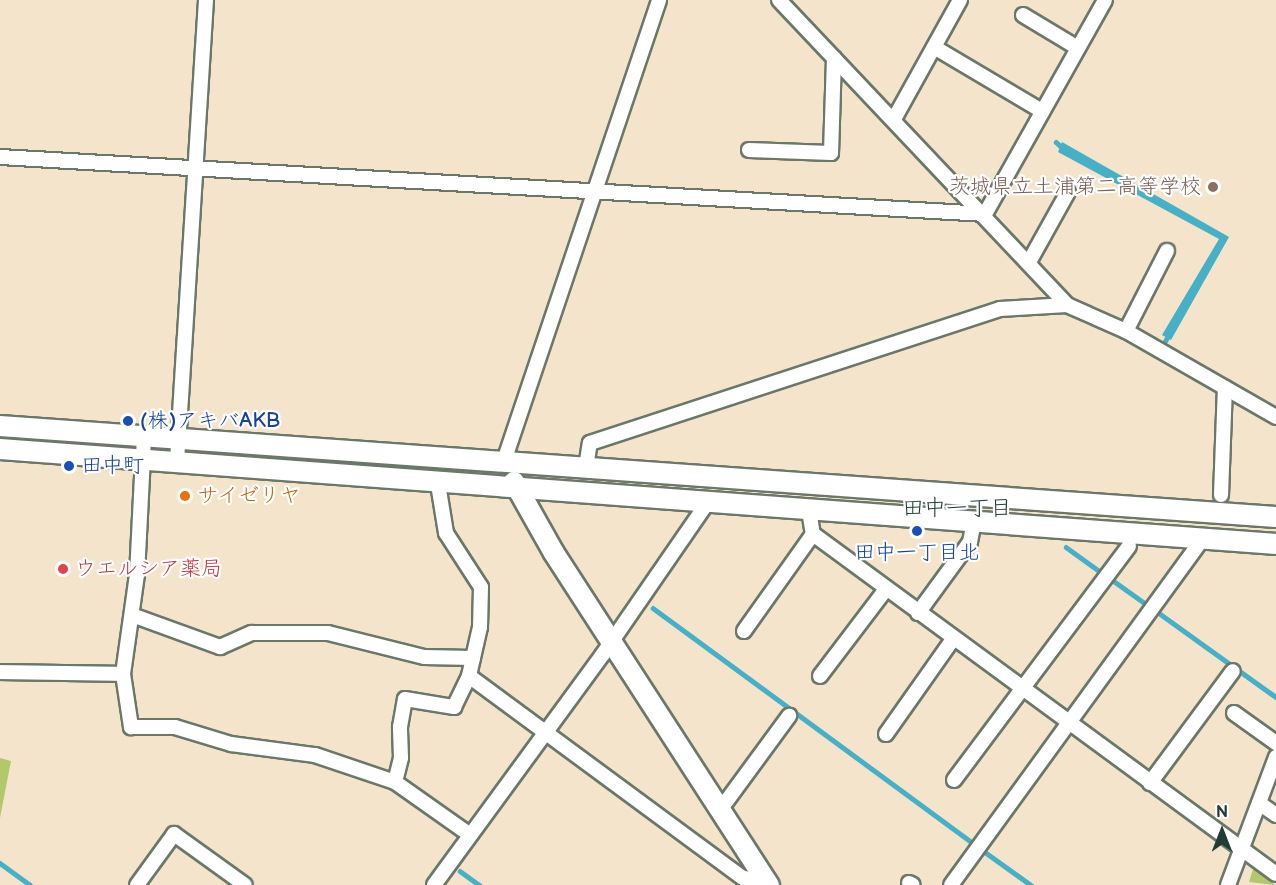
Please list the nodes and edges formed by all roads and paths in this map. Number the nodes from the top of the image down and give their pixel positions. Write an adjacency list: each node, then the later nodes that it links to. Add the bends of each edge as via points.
1 (206, 0): 14 (street)
2 (659, 0): 15 (street)
3 (779, 0): 9 (street)
4 (960, 0): 7 (street)
5 (1105, 0): 8 (street)
6 (1023, 15): 8 (street)
7 (934, 47): 10 (street); 11 (street)
8 (1078, 48): 10 (street)
9 (834, 58): 11 (street); 12 (street, via 831,153)
10 (1042, 111): 17 (street)
11 (894, 119): 17 (street)
12 (749, 150)
13 (0, 157): 14 (street)
14 (195, 170): 15 (street); 26 (street)
15 (593, 191): 17 (street); 30 (street)
16 (1068, 192): 19 (street)
17 (985, 214): 19 (street)
18 (1167, 251): 21 (street)
19 (1029, 262): 20 (street)
20 (1067, 305): 21 (street); 31 (street, via 1000,309 590,443)
21 (1126, 331): 22 (street)
22 (1224, 388): 23 (street); 34 (street)
23 (1276, 417)
24 (0, 426): 25 (street)
25 (144, 436): 26 (street); 28 (street)
26 (178, 439): 29 (street); 30 (street)
27 (0, 449): 28 (street)
28 (144, 459): 29 (street); 45 (street)
29 (177, 461): 32 (street)
30 (504, 461): 31 (street); 33 (street)
31 (586, 467): 37 (street)
32 (438, 484): 33 (street); 49 (street, via 446,533 481,587)
33 (517, 489): 35 (street); 48 (street)
34 (1221, 495)
35 (707, 503): 36 (street); 48 (street)
36 (809, 510): 38 (street); 39 (street)
37 (1276, 517)
38 (975, 522): 40 (street); 44 (street, via 970,542)
39 (813, 534): 43 (street); 46 (street)
40 (1202, 539): 41 (street); 58 (street)
41 (1276, 544)
42 (1129, 546): 55 (street)
43 (886, 588): 44 (street); 54 (street)
44 (918, 613): 47 (street)
45 (132, 615): 49 (street, via 220,647 252,633 328,633 424,657); 52 (street)
46 (744, 630)
47 (953, 639): 55 (street); 60 (street)
48 (612, 642): 59 (street); 67 (street)
49 (473, 658): 53 (street)
50 (1233, 671): 65 (street)
51 (0, 672): 52 (street)
52 (123, 674): 64 (street, via 131,728 175,728 231,744 315,755)
53 (469, 676): 59 (street); 64 (street, via 454,707 405,699 400,727 401,758)
54 (820, 676)
55 (1021, 688): 58 (street); 63 (street)
56 (1234, 713): 61 (street)
57 (789, 716): 67 (street)
58 (1068, 723): 65 (street); 76 (street)
59 (546, 731): 69 (street); 72 (street, via 744,878)
60 (886, 734)
61 (1276, 742)
62 (1276, 757): 66 (street)
63 (954, 780)
64 (395, 782): 69 (street)
65 (1150, 783): 70 (street)
66 (1259, 803): 68 (street); 70 (street)
67 (720, 810): 72 (street)
68 (1276, 815)
69 (470, 835): 75 (street)
70 (1242, 849): 71 (street); 77 (street)
71 (1276, 874)
72 (767, 883)
73 (137, 885): 74 (street, via 174,834)
74 (245, 885)
75 (434, 885)
76 (951, 885)
77 (1228, 885)

